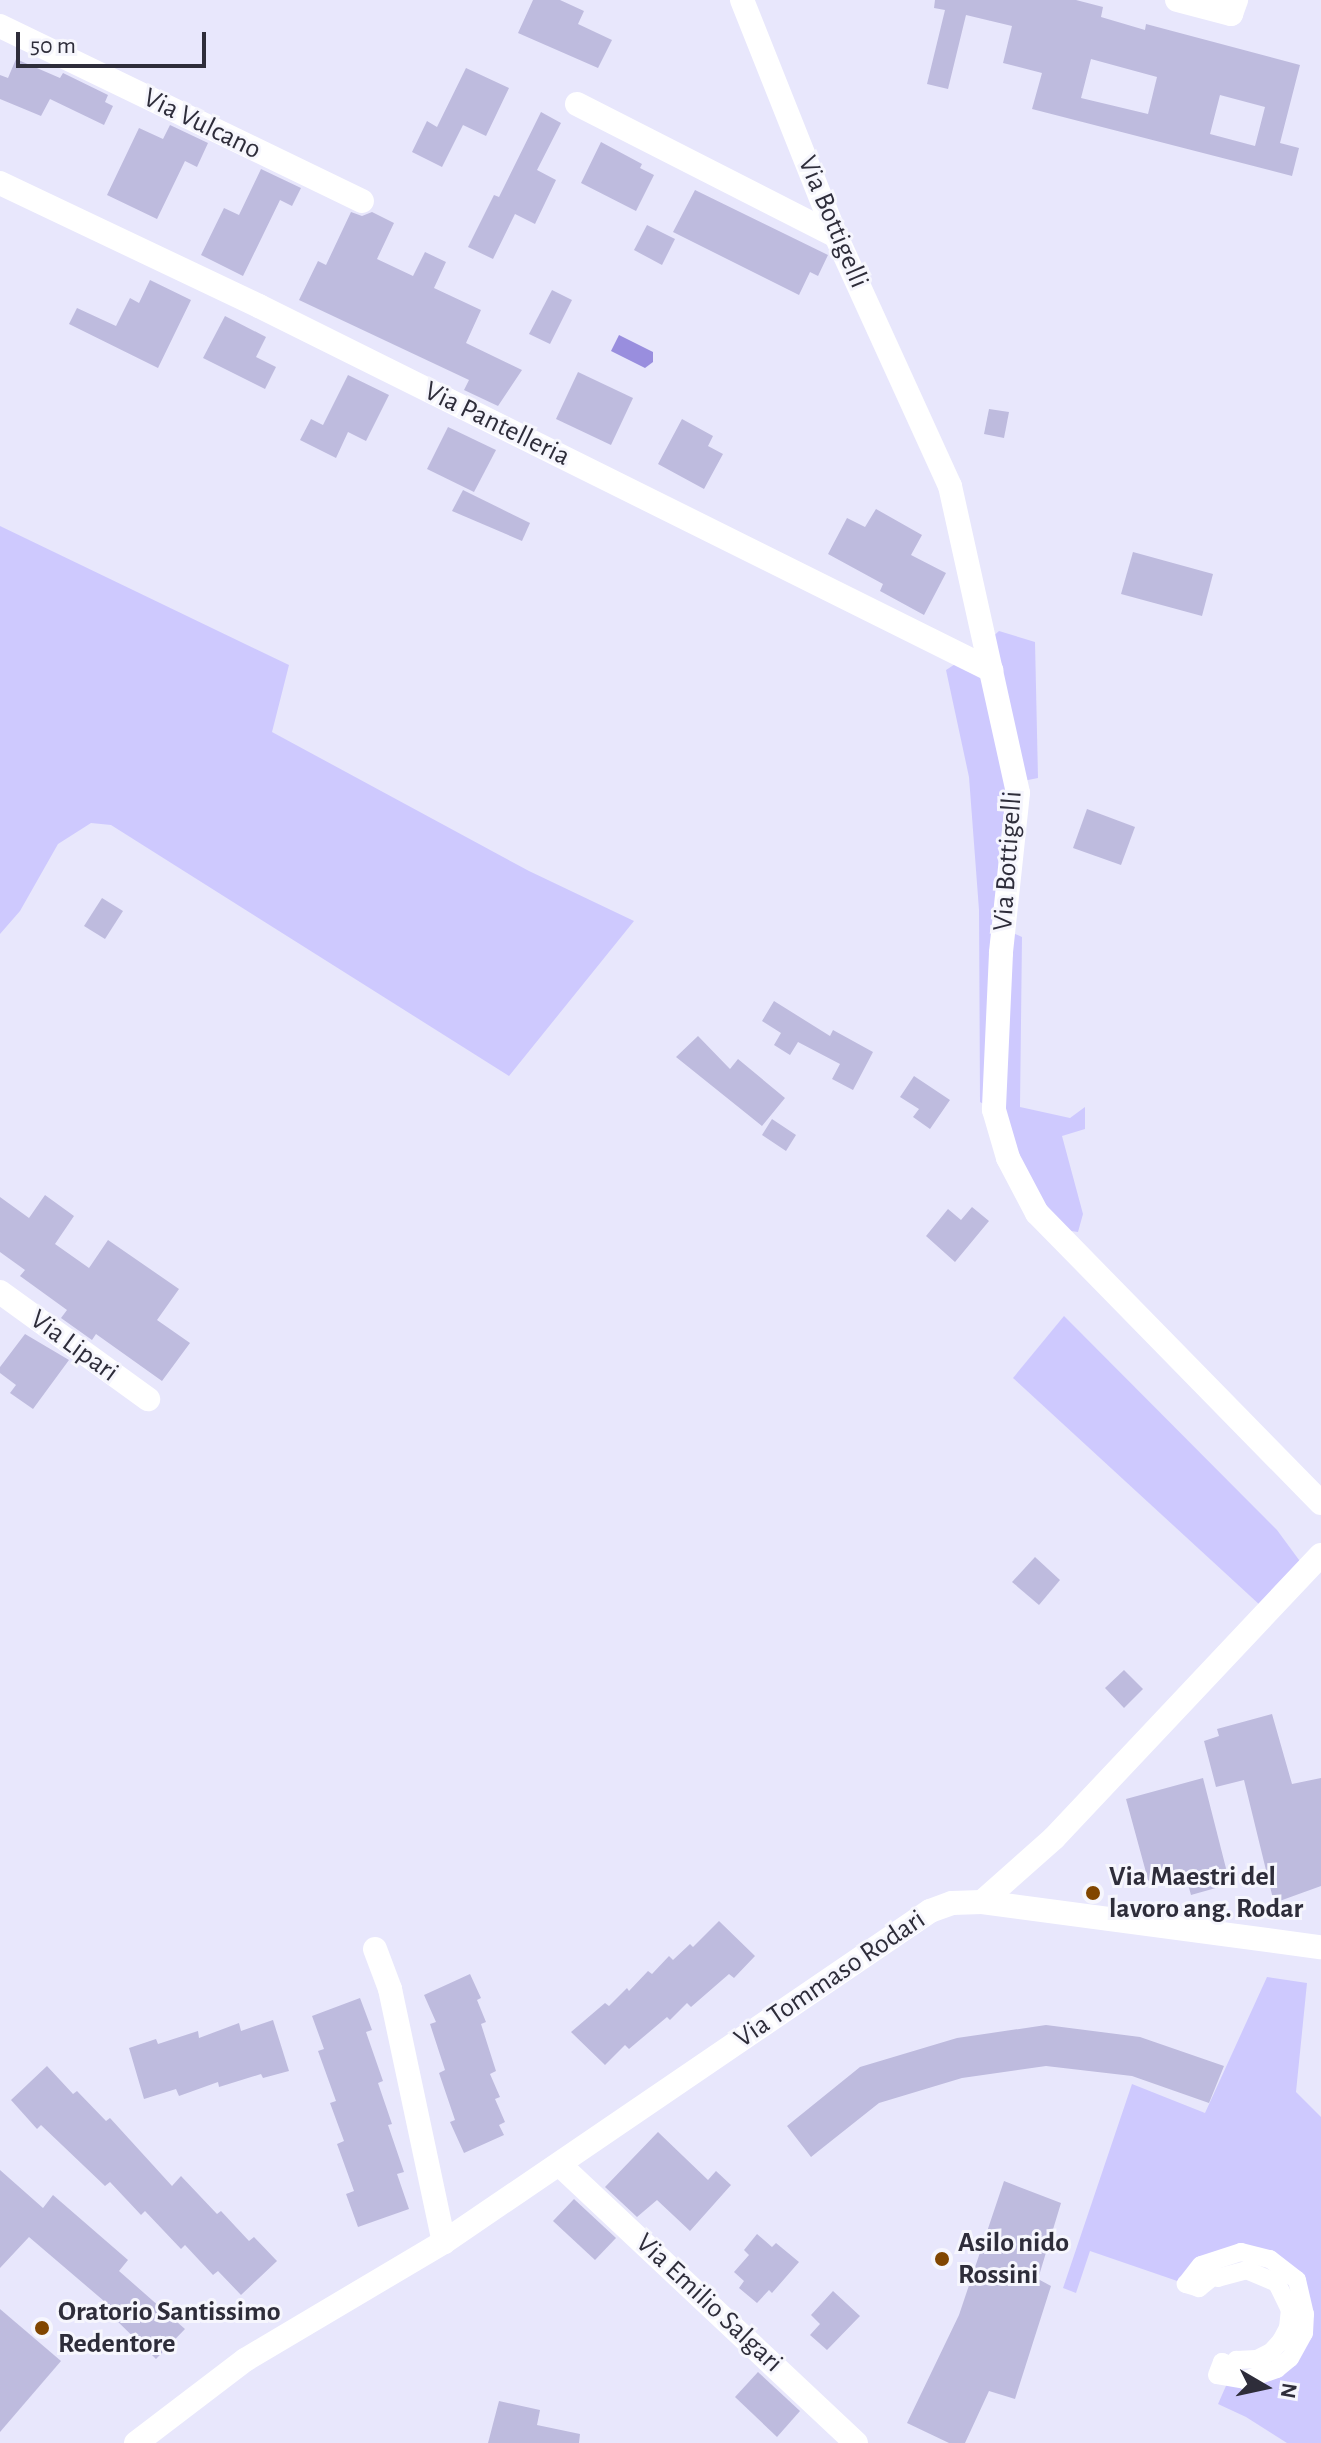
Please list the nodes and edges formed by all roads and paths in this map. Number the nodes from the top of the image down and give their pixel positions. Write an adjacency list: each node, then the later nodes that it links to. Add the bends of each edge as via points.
1 (742, 0): 8 (street, Via Bottigelli)
2 (1177, 0): 3 (street, via 1231,14)
3 (1236, 0)
4 (0, 26): 7 (street, Via Vulcano)
5 (577, 104): 8 (street)
6 (0, 183): 9 (street, Via Pantelleria)
7 (362, 201)
8 (836, 236): 9 (street, Via Bottigelli, via 950,486)
9 (991, 670): 12 (street, Via Bottigelli, via 1018,793 1001,953 994,1110 1008,1158 1037,1213)
10 (0, 1292): 11 (street, Via Lipari)
11 (148, 1399)
12 (1321, 1503)
13 (1321, 1555): 14 (street, via 1054,1838)
14 (982, 1902): 15 (street, Via Tommaso Rodari); 17 (street, Via Tommaso Rodari, via 952,1903 930,1911)
15 (1321, 1947)
16 (375, 1949): 18 (street, via 390,1989)
17 (560, 2165): 18 (street, Via Tommaso Rodari); 21 (street, Via Emilio Salgari)
18 (444, 2242): 20 (street, Via Tommaso Rodari, via 245,2360)
19 (1297, 2280): 19 (street, via 1270,2259 1241,2252 1214,2258 1190,2274 1186,2284 1199,2288 1215,2275 1247,2270 1262,2275 1277,2283 1290,2310 1288,2328 1271,2352 1236,2360 1233,2366 1222,2362 1217,2375 1245,2380 1290,2358 1304,2333)
20 (136, 2443)
21 (856, 2443)

